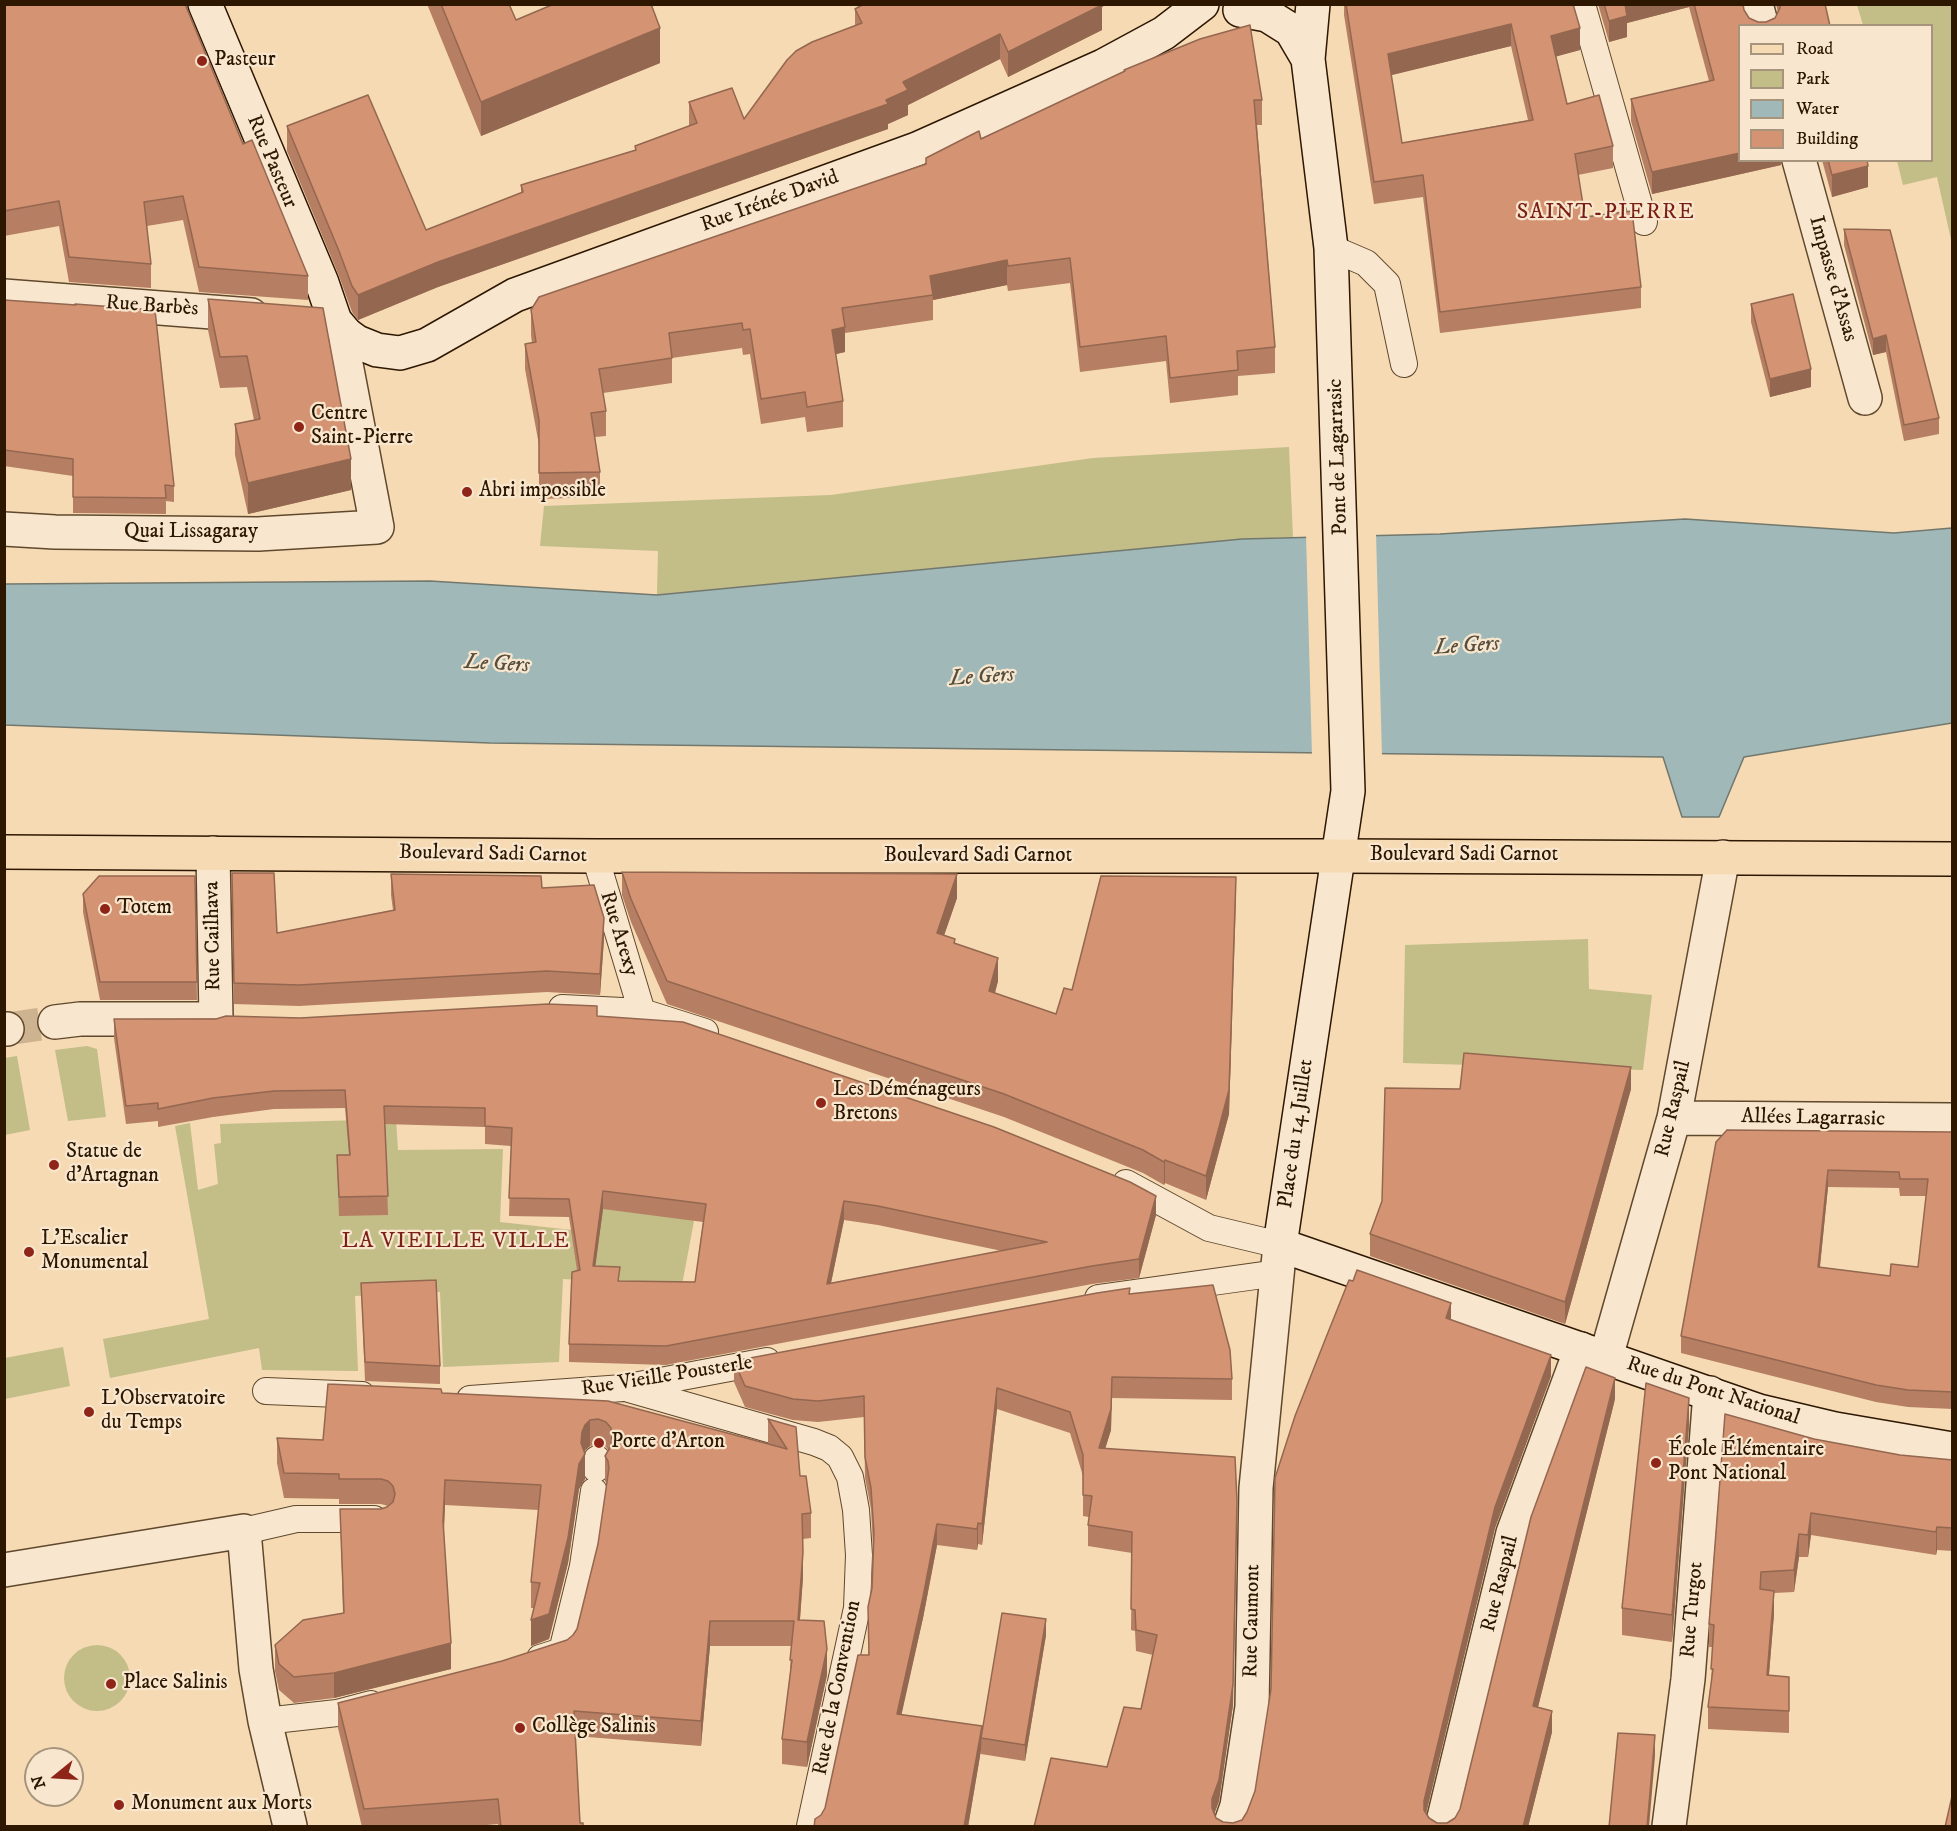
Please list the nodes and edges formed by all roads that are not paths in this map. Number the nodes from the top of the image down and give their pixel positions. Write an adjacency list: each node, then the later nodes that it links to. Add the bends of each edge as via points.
1 (205, 4): 13 (street, Rue Pasteur)
2 (1313, 4): 8 (street, Pont de Lagarrasic)
3 (1582, 4): 10 (lane)
4 (1756, 4): 7 (street)
5 (1247, 7): 6 (street, Pont de Lagarrasic); 8 (street, Pont de Lagarrasic, via 1291,30)
6 (1197, 9): 13 (street, Rue Irénée David, via 1164,33 1103,66 938,140 515,295 427,345 400,353 377,350 357,342)
7 (1761, 24)
8 (1308, 59): 11 (street, Pont de Lagarrasic)
9 (1800, 162): 15 (street, Impasse d'Assas)
10 (1644, 222)
11 (1331, 248): 14 (lane, via 1366,263 1387,285); 21 (street, Pont de Lagarrasic, via 1348,791)
12 (4, 296): 13 (street, Rue Barbès, via 288,317)
13 (340, 327): 16 (street, Rue Pasteur)
14 (1404, 364)
15 (1865, 398)
16 (377, 527): 17 (street, Quai Lissagaray, via 258,534)
17 (4, 529)
18 (4, 852): 19 (main road, Boulevard Sadi Carnot)
19 (213, 853): 20 (main road, Boulevard Sadi Carnot); 26 (street, Rue Cailhava, via 228,1020)
20 (595, 856): 21 (main road, Boulevard Sadi Carnot); 25 (lane, Rue Arexy)
21 (1339, 856): 22 (main road, Boulevard Sadi Carnot); 31 (street, Place du 14 Juillet)
22 (1723, 857): 23 (main road, Boulevard Sadi Carnot); 28 (street, Rue Raspail)
23 (1953, 859)
24 (536, 1008): 25 (lane)
25 (642, 1012): 27 (lane)
26 (55, 1022)
27 (728, 1039)
28 (1674, 1118): 29 (street, Allées Lagarrasic); 33 (street, Rue Raspail)
29 (1953, 1120)
30 (1105, 1174): 31 (lane)
31 (1279, 1259): 32 (lane); 33 (street, Rue du Pont National); 40 (street, Place du 14 Juillet)
32 (1071, 1303)
33 (1594, 1353): 37 (street, Rue du Pont National); 52 (street, Rue Raspail, via 1513,1533)
34 (792, 1357): 35 (lane, Rue Vieille Pousterle)
35 (623, 1388): 39 (lane, Rue Vieille Pousterle); 50 (lane, Rue de la Convention, via 814,1442 840,1457 850,1477 859,1544 857,1608)
36 (266, 1390): 38 (lane)
37 (1710, 1393): 41 (street, Rue du Pont National, via 1759,1411 1835,1429); 53 (street, Rue Turgot, via 1688,1679)
38 (386, 1396)
39 (446, 1399)
40 (1263, 1414): 51 (street, Rue Caumont, via 1256,1488 1251,1707 1237,1806)
41 (1953, 1449)
42 (596, 1473): 46 (lane, via 583,1566 562,1650)
43 (380, 1519): 44 (lane, via 296,1519)
44 (244, 1531): 45 (street); 48 (street, via 256,1670)
45 (4, 1570)
46 (519, 1665)
47 (394, 1698): 48 (lane, via 336,1713)
48 (265, 1721): 49 (street)
49 (290, 1827)
50 (810, 1827)
51 (1230, 1827)
52 (1442, 1827)
53 (1669, 1827)

